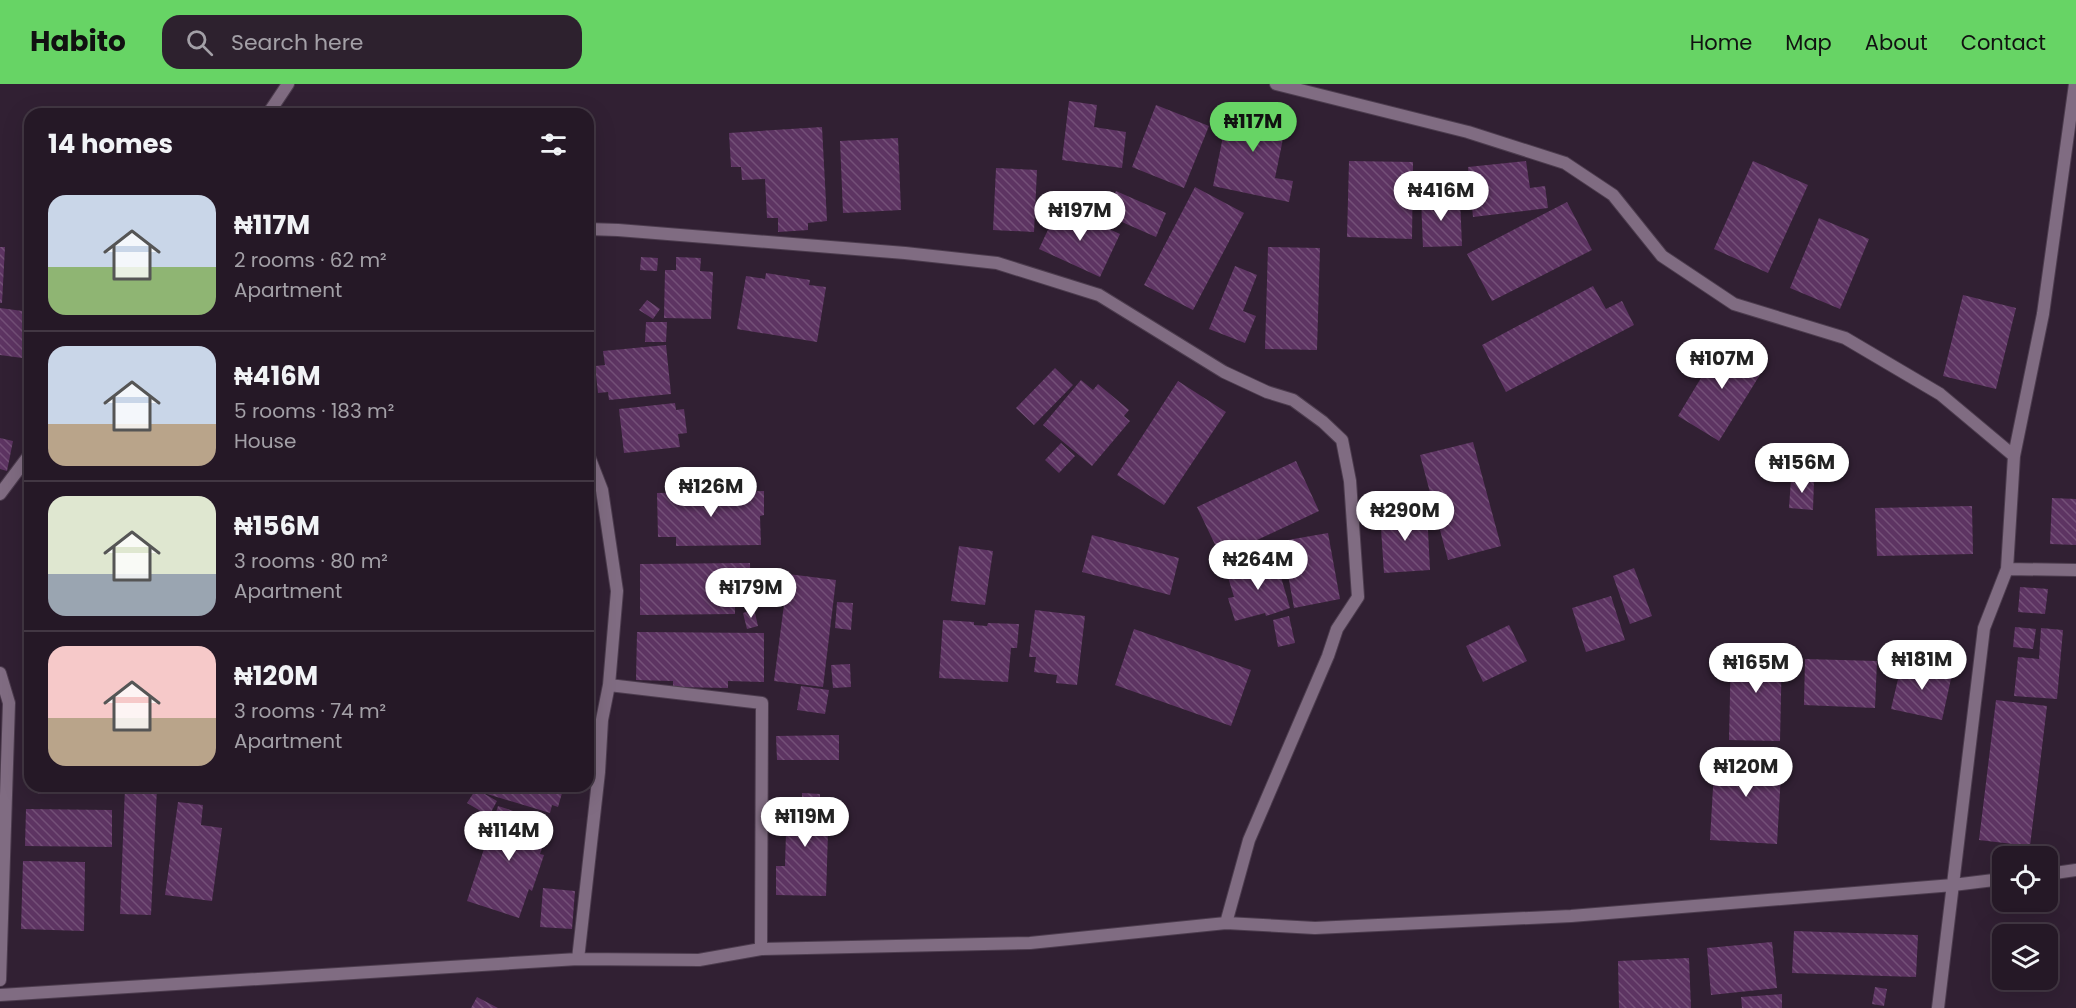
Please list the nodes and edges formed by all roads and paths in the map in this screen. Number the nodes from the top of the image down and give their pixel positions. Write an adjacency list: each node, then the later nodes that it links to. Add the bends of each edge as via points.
1 (288, 84): 4 (street)
2 (1276, 84): 6 (street, via 1468,132 1565,163 1613,195 1662,256 1734,304 1845,338 1940,394)
3 (2075, 84): 6 (street, via 2043,314)
4 (272, 108)
5 (594, 229): 18 (street, via 997,263 1099,295 1224,372 1293,400 1342,440 1350,481 1358,597 1337,630 1249,840)
6 (2014, 456): 10 (street)
7 (24, 462): 9 (street)
8 (594, 469): 13 (street, via 602,490 617,591)
9 (0, 494)
10 (2007, 570): 11 (street); 17 (street, via 1984,628)
11 (2076, 570)
12 (0, 673): 21 (street, via 9,703)
13 (609, 685): 19 (street, via 762,703); 20 (street, via 602,720)
14 (2076, 870): 15 (street)
15 (2058, 873)
16 (1992, 880): 17 (street)
17 (1953, 885): 18 (street, via 1571,916 1315,928); 23 (street)
18 (1227, 923): 19 (street, via 1030,943)
19 (760, 950): 20 (street, via 699,960)
20 (578, 959): 22 (street)
21 (0, 980)
22 (0, 995)
23 (1938, 1008)

